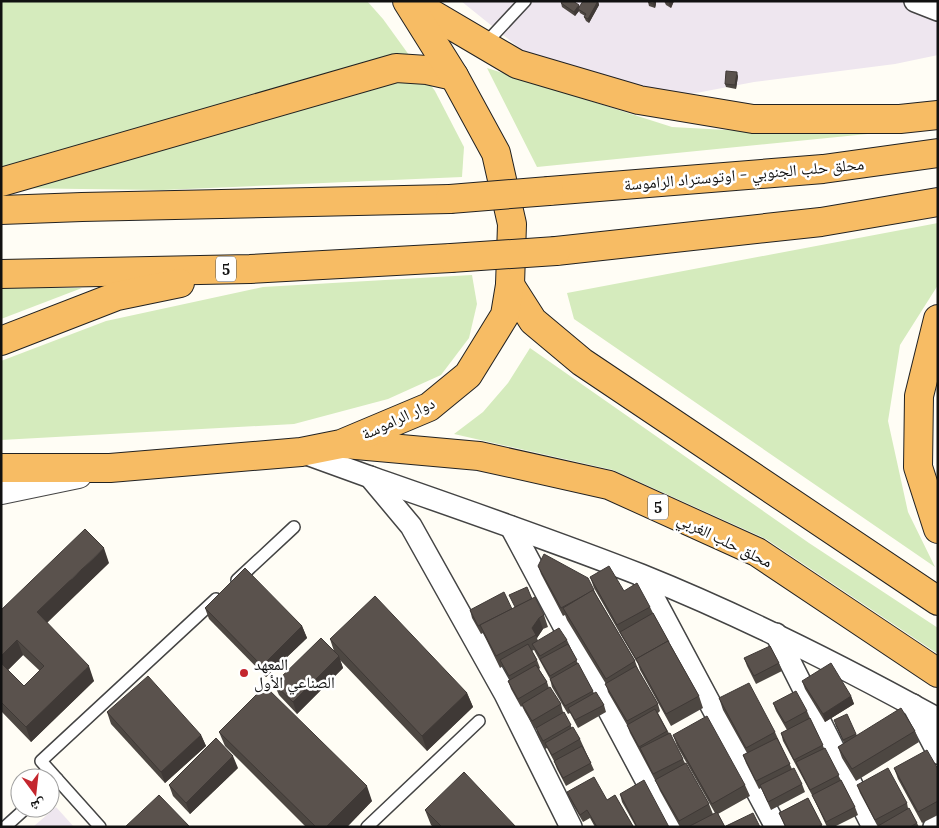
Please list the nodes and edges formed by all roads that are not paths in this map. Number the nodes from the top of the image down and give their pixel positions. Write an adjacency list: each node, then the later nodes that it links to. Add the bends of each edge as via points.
1 (408, 1): 5 (highway); 6 (highway, دوار الراموسة)
2 (525, 1): 5 (lane)
3 (915, 1): 4 (street)
4 (938, 10)
5 (484, 45): 7 (highway, via 517,64 639,100 753,119 900,119)
6 (454, 76): 9 (highway, via 396,68); 14 (highway, دوار الراموسة, via 496,153 512,224)
7 (938, 115)
8 (938, 153): 11 (highway, محلق حلب الجنوبي - اوتوستراد الراموسة, bridge, via 823,169 450,199)
9 (1, 182)
10 (938, 202): 12 (highway, 5, bridge, via 821,222 556,251)
11 (1, 210)
12 (250, 269): 13 (highway, 5); 16 (highway, via 117,296)
13 (1, 274)
14 (510, 285): 17 (highway, دوار الراموسة, via 505,314 468,375 428,407); 27 (highway, via 533,321 582,362)
15 (938, 319): 25 (highway, via 920,396 918,467)
16 (1, 341)
17 (341, 444): 18 (highway, دوار الراموسة); 29 (highway, محلق حلب الغربي / 5, via 479,456 609,485 757,552)
18 (301, 452): 20 (highway, دوار الراموسة); 21 (street)
19 (1, 468): 20 (highway, دوار الراموسة)
20 (110, 468): 22 (street)
21 (370, 478): 24 (street); 41 (street, via 411,526 505,694)
22 (1, 490)
23 (294, 527): 34 (lane, via 41,761)
24 (511, 527): 26 (street); 42 (street)
25 (938, 528)
26 (642, 576): 28 (street); 43 (street)
27 (938, 601)
28 (776, 634): 30 (street); 44 (street)
29 (938, 674)
30 (913, 705): 31 (street); 33 (street)
31 (938, 719)
32 (479, 721): 40 (lane)
33 (938, 753)
34 (45, 768)
35 (60, 789): 39 (lane)
36 (15, 818): 38 (lane)
37 (938, 825): 45 (street)
38 (5, 827)
39 (100, 827)
40 (367, 827)
41 (571, 827)
42 (671, 827)
43 (776, 827)
44 (873, 827)
45 (934, 827)

